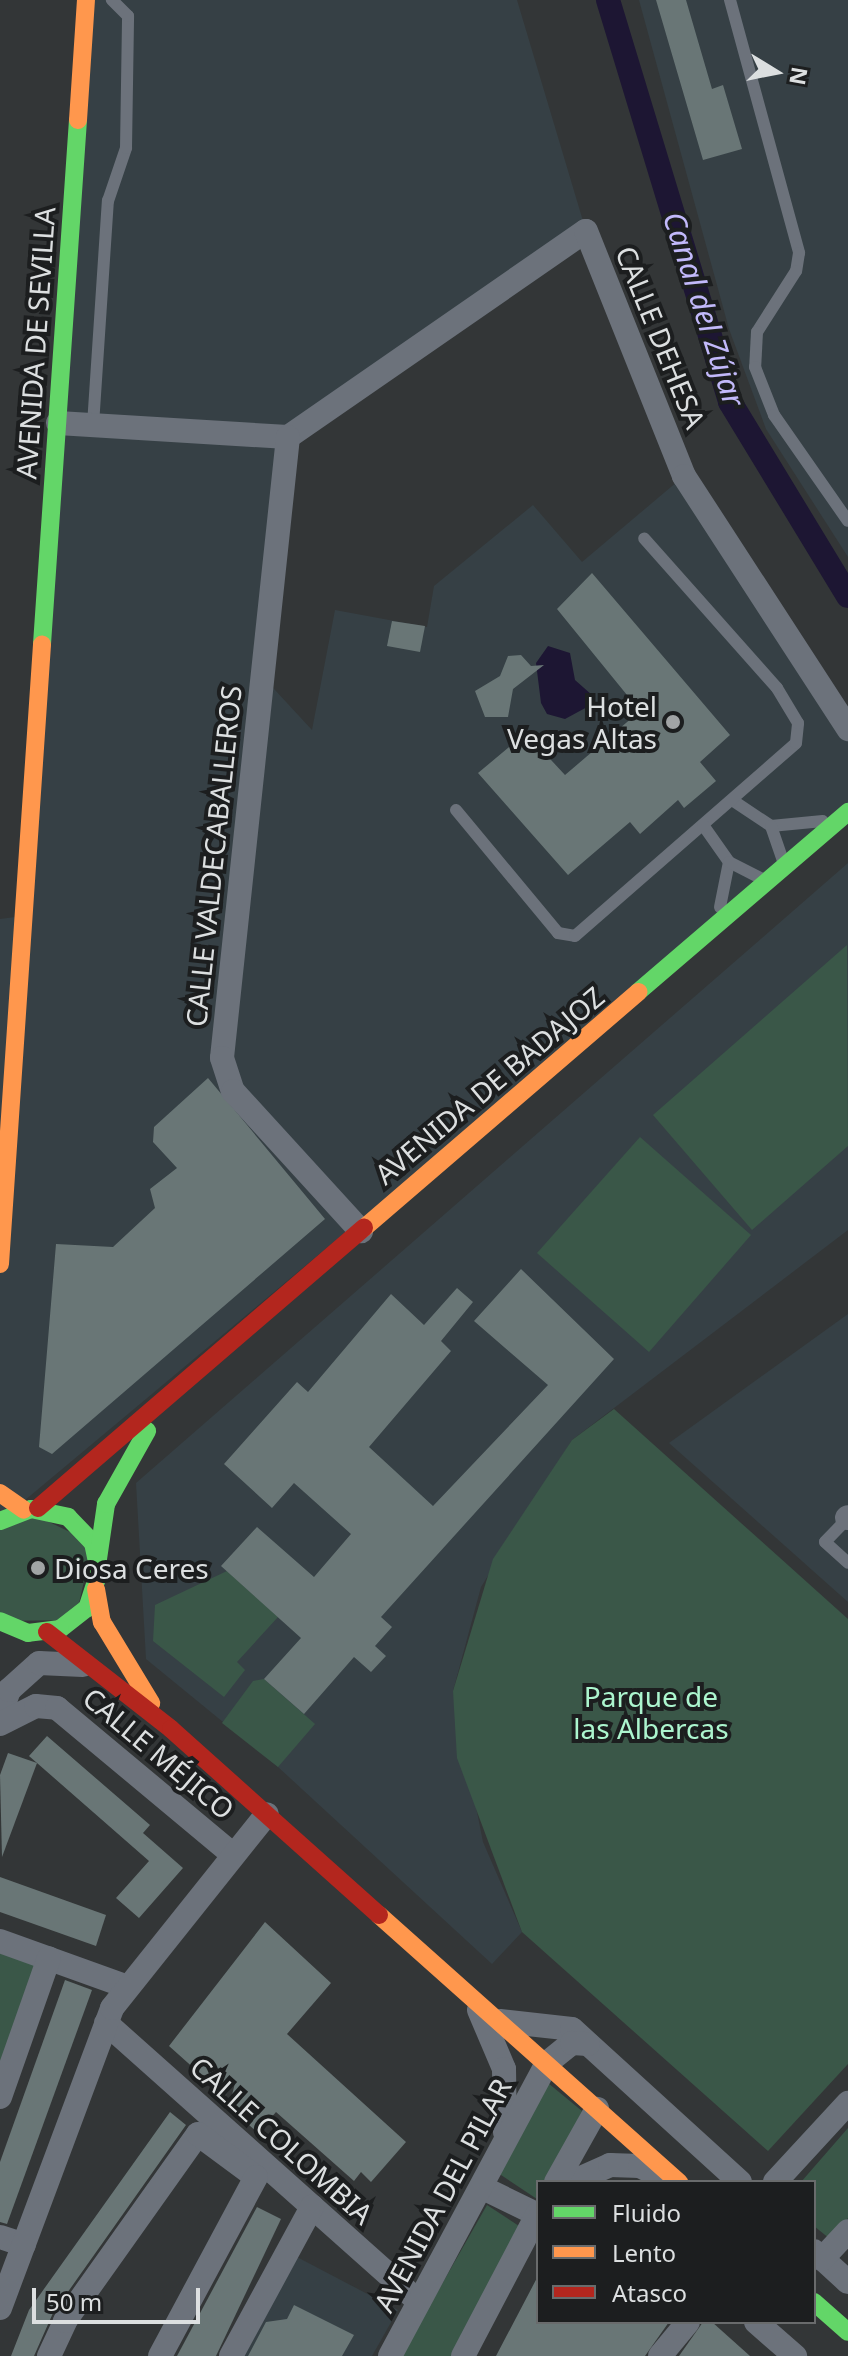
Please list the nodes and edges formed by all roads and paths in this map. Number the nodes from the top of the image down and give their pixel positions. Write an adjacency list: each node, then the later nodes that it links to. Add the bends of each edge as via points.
1 (86, 0): 4 (main road, AVENIDA DE SEVILLA)
2 (112, 0): 5 (lane, via 128,16 126,148 108,201)
3 (730, 0): 7 (lane, via 799,253 796,271 757,332 755,367 774,415)
4 (58, 423): 5 (street); 19 (main road, AVENIDA DE SEVILLA)
5 (93, 425): 6 (street)
6 (288, 437): 9 (street, CALLE DEHESA, via 586,231 684,476); 18 (street, CALLE VALDECABALLEROS, via 222,1058 233,1091)
7 (848, 521)
8 (644, 538): 10 (lane, via 777,688 798,723 796,743)
9 (848, 729)
10 (732, 800): 13 (lane); 14 (lane)
11 (456, 810): 13 (lane, via 566,937)
12 (845, 814): 14 (lane); 16 (main road, AVENIDA DE BADAJOZ)
13 (703, 825): 15 (lane)
14 (771, 826): 16 (lane, via 784,850)
15 (729, 862): 16 (lane, via 751,877); 17 (lane, via 725,896)
16 (774, 876): 17 (main road, AVENIDA DE BADAJOZ)
17 (707, 935): 18 (main road, AVENIDA DE BADAJOZ)
18 (361, 1231): 20 (main road, AVENIDA DE BADAJOZ)
19 (0, 1264)
20 (168, 1403): 22 (main road); 25 (main road, via 106,1504)
21 (0, 1493): 22 (main road)
22 (31, 1509): 24 (main road); 25 (main road, via 82,1528)
23 (848, 1518): 26 (lane, via 825,1542)
24 (0, 1521)
25 (98, 1559): 27 (main road)
26 (848, 1563)
27 (96, 1589): 29 (main road, via 75,1620); 34 (main road, via 120,1658)
28 (1, 1623): 29 (main road)
29 (43, 1633): 30 (main road); 31 (street)
30 (89, 1668): 31 (street, via 50,1659); 34 (main road)
31 (9, 1690): 32 (street)
32 (0, 1715)
33 (0, 1724): 36 (street, CALLE MÉJICO, via 36,1706 57,1708)
34 (171, 1729): 35 (main road)
35 (267, 1814): 36 (street); 40 (main road)
36 (232, 1854): 39 (street)
37 (0, 1941): 38 (street)
38 (49, 1958): 39 (street); 45 (street)
39 (125, 1986): 42 (street)
40 (472, 1997): 41 (main road); 48 (street, via 504,2069)
41 (498, 2020): 43 (street, via 526,2028 552,2024); 44 (main road)
42 (106, 2023): 56 (street, CALLE COLOMBIA); 61 (street)
43 (588, 2044): 44 (street, via 572,2043); 53 (street)
44 (547, 2063): 47 (main road); 48 (street, AVENIDA DEL PILAR)
45 (0, 2097)
46 (848, 2103): 54 (street)
47 (597, 2109): 49 (street); 52 (main road)
48 (505, 2142): 55 (street, AVENIDA DEL PILAR)
49 (557, 2180)
50 (585, 2180): 51 (street, via 625,2166)
51 (665, 2180)
52 (677, 2180)
53 (738, 2180)
54 (777, 2180)
55 (483, 2188): 57 (street); 64 (street, AVENIDA DEL PILAR)
56 (312, 2207): 64 (street, CALLE COLOMBIA); 72 (street)
57 (536, 2214)
58 (536, 2217): 74 (street)
59 (848, 2231): 62 (street)
60 (0, 2237): 61 (street)
61 (24, 2245): 66 (street)
62 (818, 2255): 63 (street)
63 (848, 2282)
64 (419, 2302): 73 (street, AVENIDA DEL PILAR)
65 (816, 2304): 69 (main road)
66 (0, 2308)
67 (686, 2324): 75 (street)
68 (758, 2324): 76 (street)
69 (848, 2332)
70 (49, 2356): 71 (street, via 65,2321 198,2134 256,2177)
71 (160, 2356)
72 (231, 2356)
73 (390, 2356)
74 (463, 2356)
75 (660, 2356)
76 (795, 2356)

